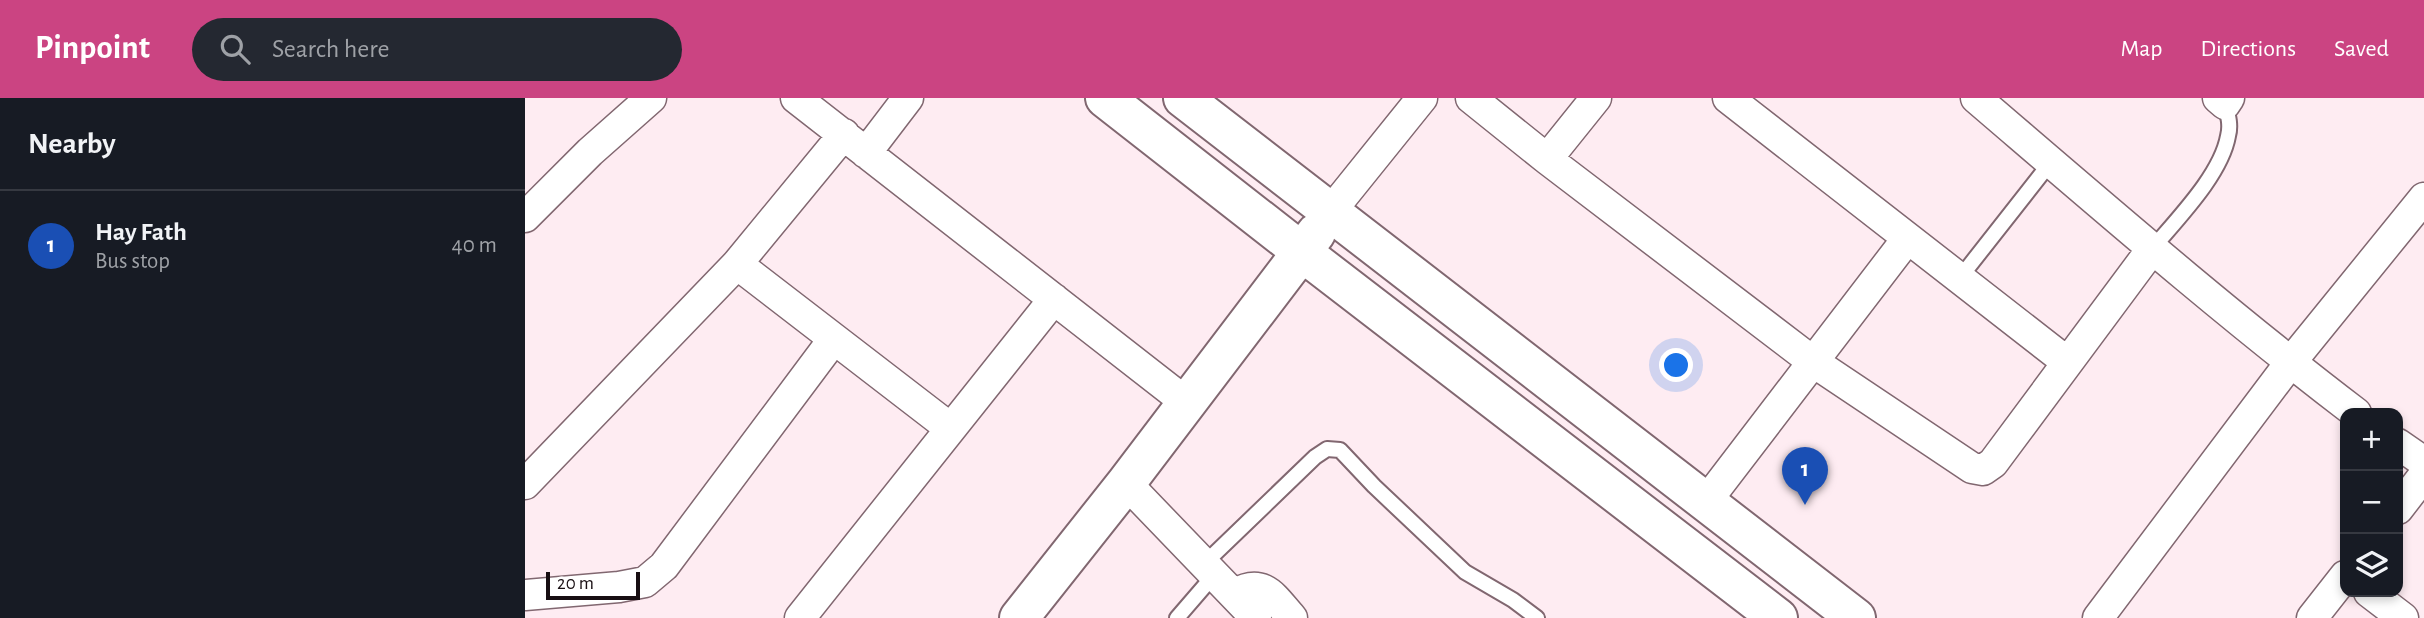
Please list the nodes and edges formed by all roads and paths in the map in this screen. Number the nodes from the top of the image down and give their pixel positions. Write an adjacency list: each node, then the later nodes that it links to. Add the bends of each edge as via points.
1 (651, 98): 17 (street)
2 (796, 98): 12 (street)
3 (908, 98): 12 (street)
4 (1105, 98): 20 (main road)
5 (1183, 98): 16 (main road)
6 (1422, 98): 16 (street)
7 (1471, 98): 13 (street)
8 (1596, 98): 13 (street)
9 (1728, 98): 18 (street)
10 (1976, 98): 14 (street)
11 (2224, 100): 19 (lane, via 2230,123 2222,155)
12 (855, 143): 21 (street); 23 (street)
13 (1547, 159): 25 (street)
14 (2051, 162): 19 (street); 22 (lane)
15 (2424, 198): 27 (street)
16 (1331, 211): 20 (main road); 36 (main road)
17 (525, 217)
18 (1907, 239): 22 (street); 25 (street)
19 (2152, 249): 26 (street); 27 (street)
20 (1302, 252): 28 (main road); 48 (main road)
21 (737, 264): 24 (street); 35 (street)
22 (1959, 279): 26 (street)
23 (1054, 299): 28 (street); 30 (street)
24 (833, 340): 30 (street); 40 (street, via 664,566 645,582)
25 (1812, 361): 26 (street, via 1972,468 1983,470 1993,463); 36 (street)
26 (2067, 362)
27 (2290, 363): 29 (street); 50 (street)
28 (1187, 403): 34 (main road)
29 (2349, 408)
30 (950, 428): 42 (street)
31 (2403, 447): 32 (street)
32 (2424, 462)
33 (2424, 475): 37 (street)
34 (1126, 483): 38 (street); 43 (main road)
35 (525, 484)
36 (1705, 502): 49 (main road)
37 (2403, 502)
38 (1218, 577): 44 (lane); 45 (street); 46 (street, via 1268,591); 47 (lane, via 1315,457 1327,449 1340,450 1465,572)
39 (2340, 582): 51 (street)
40 (525, 595)
41 (2376, 597): 52 (street)
42 (800, 618)
43 (1019, 618)
44 (1177, 618)
45 (1256, 618)
46 (1292, 618)
47 (1537, 618)
48 (1778, 618)
49 (1856, 618)
50 (2098, 618)
51 (2312, 618)
52 (2403, 618)

